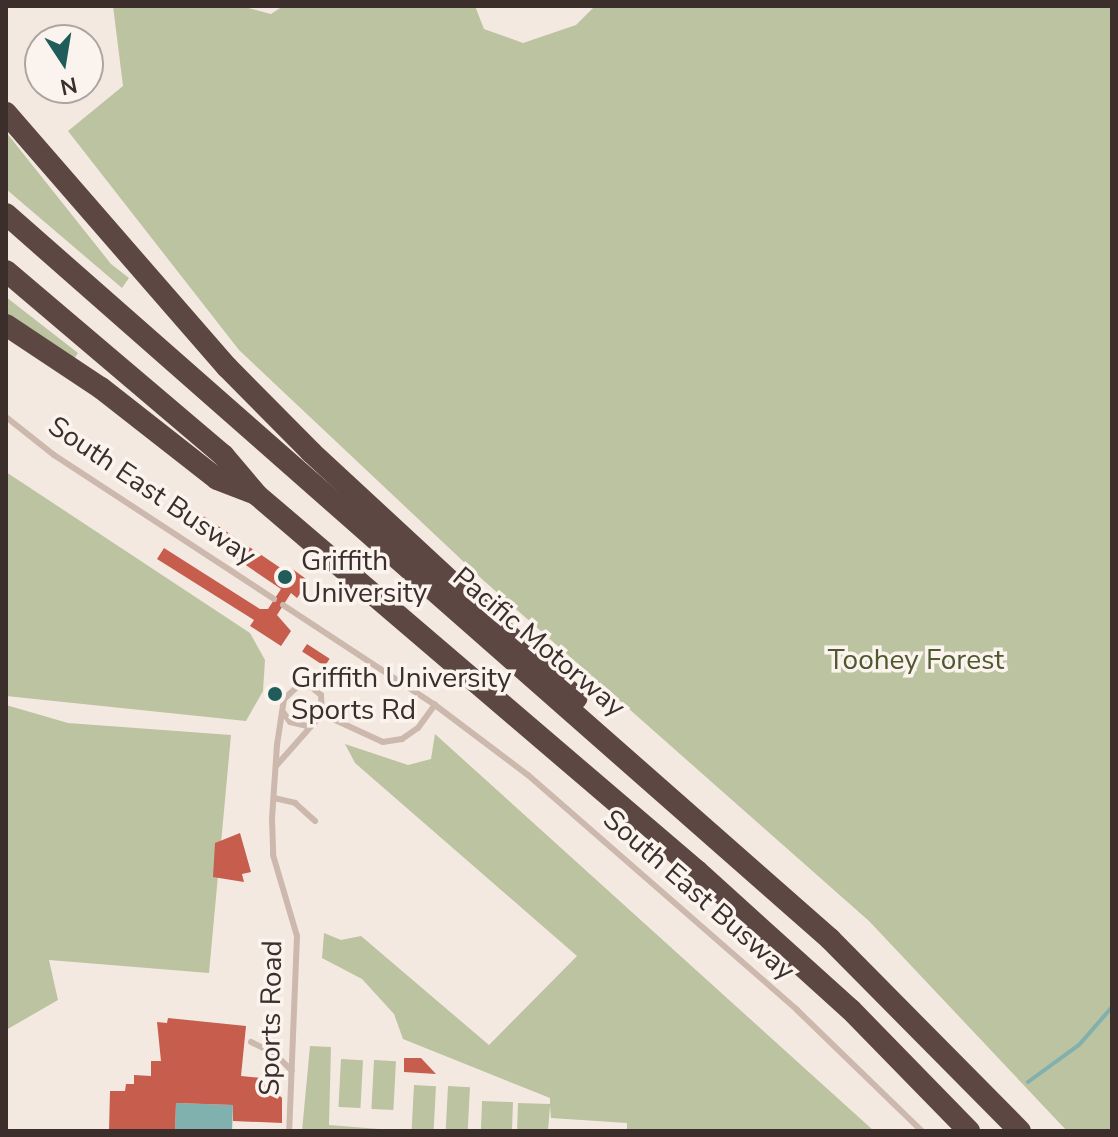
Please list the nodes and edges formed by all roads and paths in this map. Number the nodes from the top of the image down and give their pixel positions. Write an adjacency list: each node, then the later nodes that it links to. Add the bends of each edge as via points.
1 (6, 113): 13 (highway, via 227,367 333,473 581,702)
2 (6, 214): 13 (highway, Pacific Motorway, via 541,687)
3 (6, 271): 6 (highway, via 223,455)
4 (6, 325): 6 (highway, via 101,388 217,479)
5 (6, 417): 7 (lane, South East Busway, via 54,455)
6 (257, 495): 21 (highway, via 697,871 851,1010)
7 (274, 599)
8 (283, 605): 9 (lane, South East Busway)
9 (435, 705): 11 (lane, via 418,728 402,739 383,742); 20 (lane, South East Busway, via 528,775 693,917)
10 (283, 712): 11 (lane, via 287,693 304,685 321,695); 12 (lane, via 290,722); 14 (lane, Sports Road)
11 (322, 714): 12 (lane)
12 (308, 726): 14 (lane)
13 (595, 728): 22 (highway, Pacific Motorway, via 830,939)
14 (276, 766): 15 (lane, Sports Road)
15 (274, 798): 16 (lane, via 295,803); 18 (lane, Sports Road, via 273,855 297,936)
16 (315, 821)
17 (251, 1042): 18 (lane, via 274,1053)
18 (292, 1071): 19 (lane, Sports Road)
19 (289, 1131)
20 (922, 1131)
21 (969, 1131)
22 (1020, 1131)

